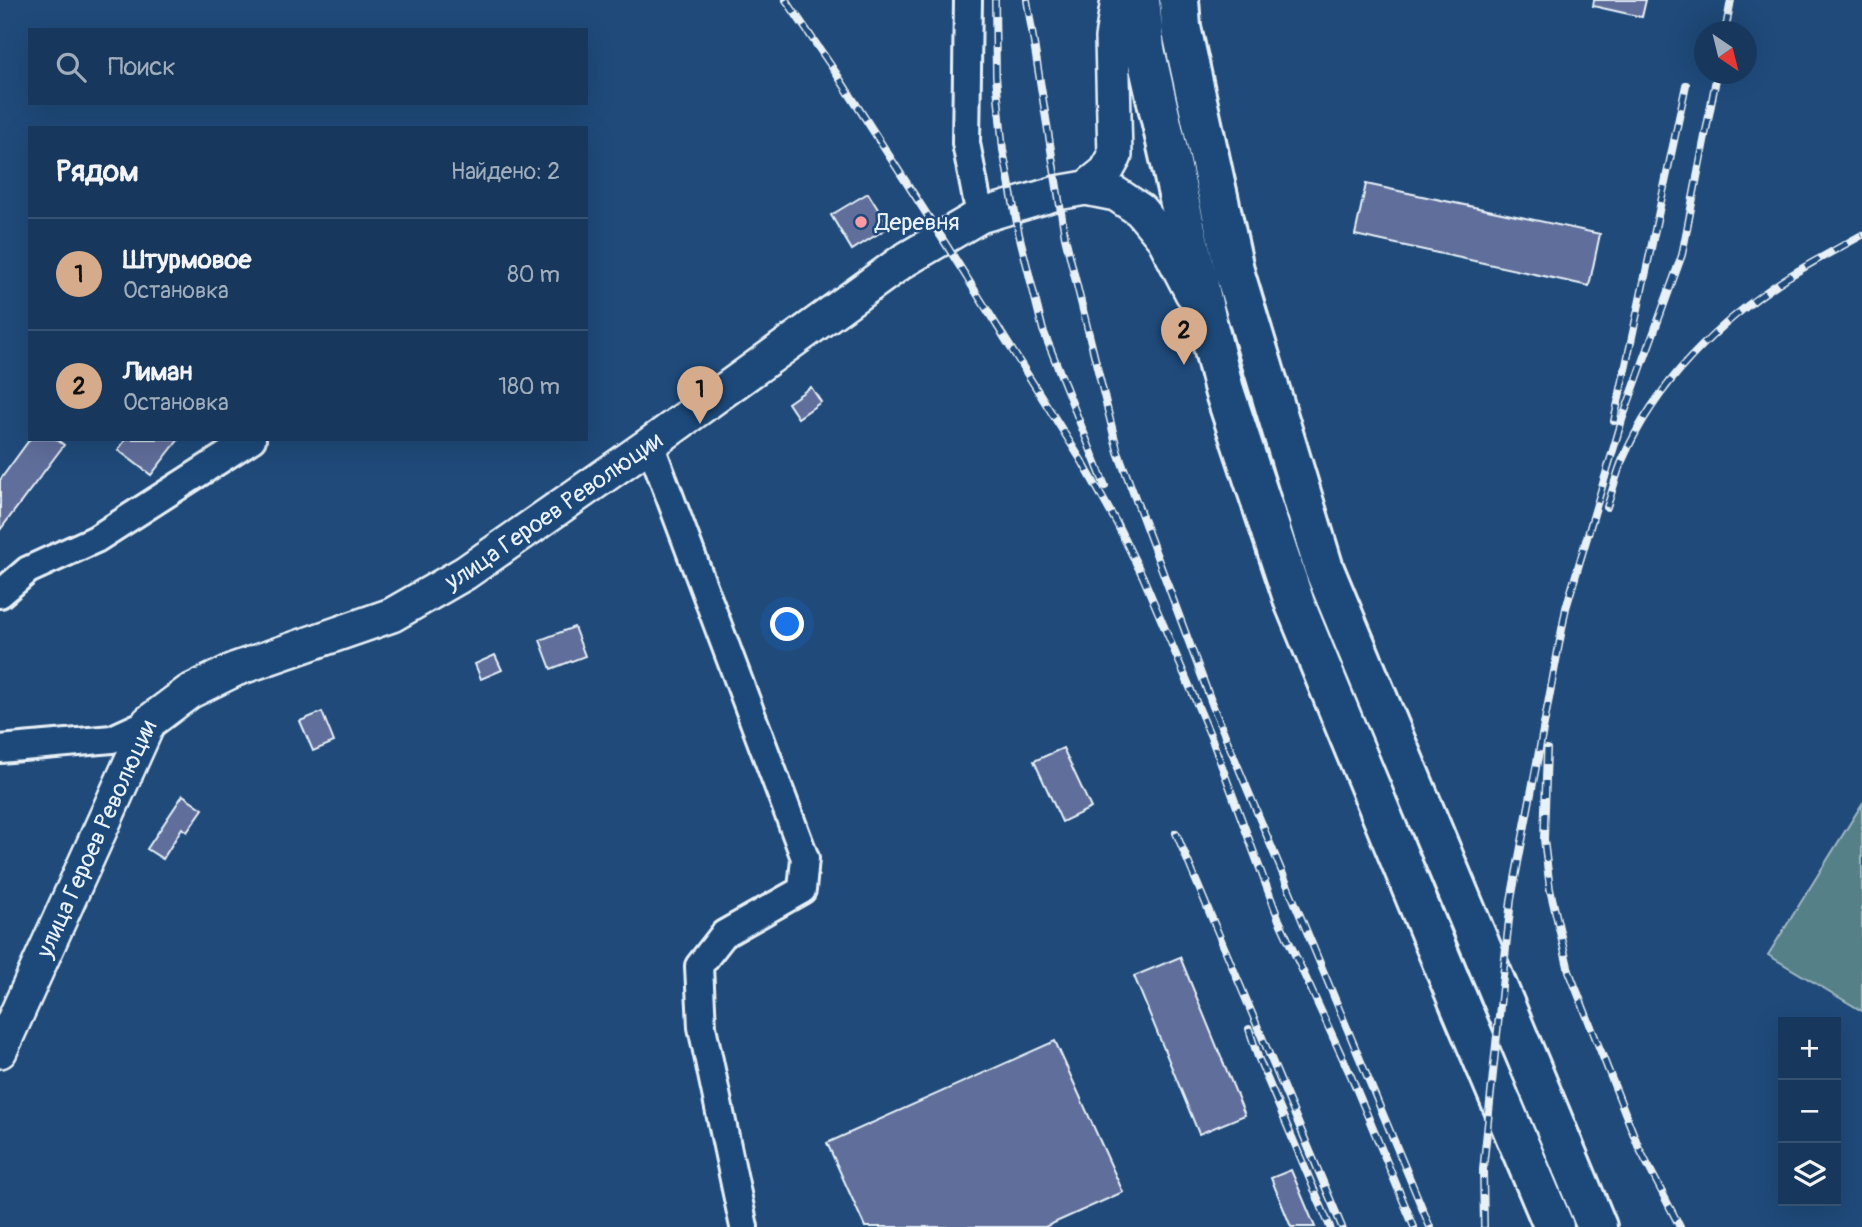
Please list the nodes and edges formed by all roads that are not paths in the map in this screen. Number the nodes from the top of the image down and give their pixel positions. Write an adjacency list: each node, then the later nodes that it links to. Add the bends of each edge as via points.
1 (968, 0): 6 (street, via 966,143)
2 (1118, 0): 5 (main road, via 1112,38 1115,156 1106,172)
3 (1140, 0): 7 (highway, via 1144,49)
4 (1179, 0): 16 (highway, via 1181,27 1236,274 1324,569)
5 (1086, 188): 6 (main road, улица Героев Революции); 7 (main road, улица Героев Революции, via 1116,194 1140,210 1164,239)
6 (980, 216): 9 (main road, улица Героев Революции, via 903,261)
7 (1207, 322): 15 (highway, via 1224,390 1295,604)
8 (249, 441): 10 (street, via 96,539 28,570)
9 (650, 444): 11 (main road, улица Героев Революции, via 465,573 391,615 236,669 189,692); 14 (street, via 805,858 802,890 723,934 699,966 702,1027)
10 (0, 594)
11 (149, 722): 12 (street, via 113,739); 13 (main road, улица Героев Революции)
12 (0, 750)
13 (0, 1051)
14 (744, 1227)
15 (1554, 1227)
16 (1597, 1227)

